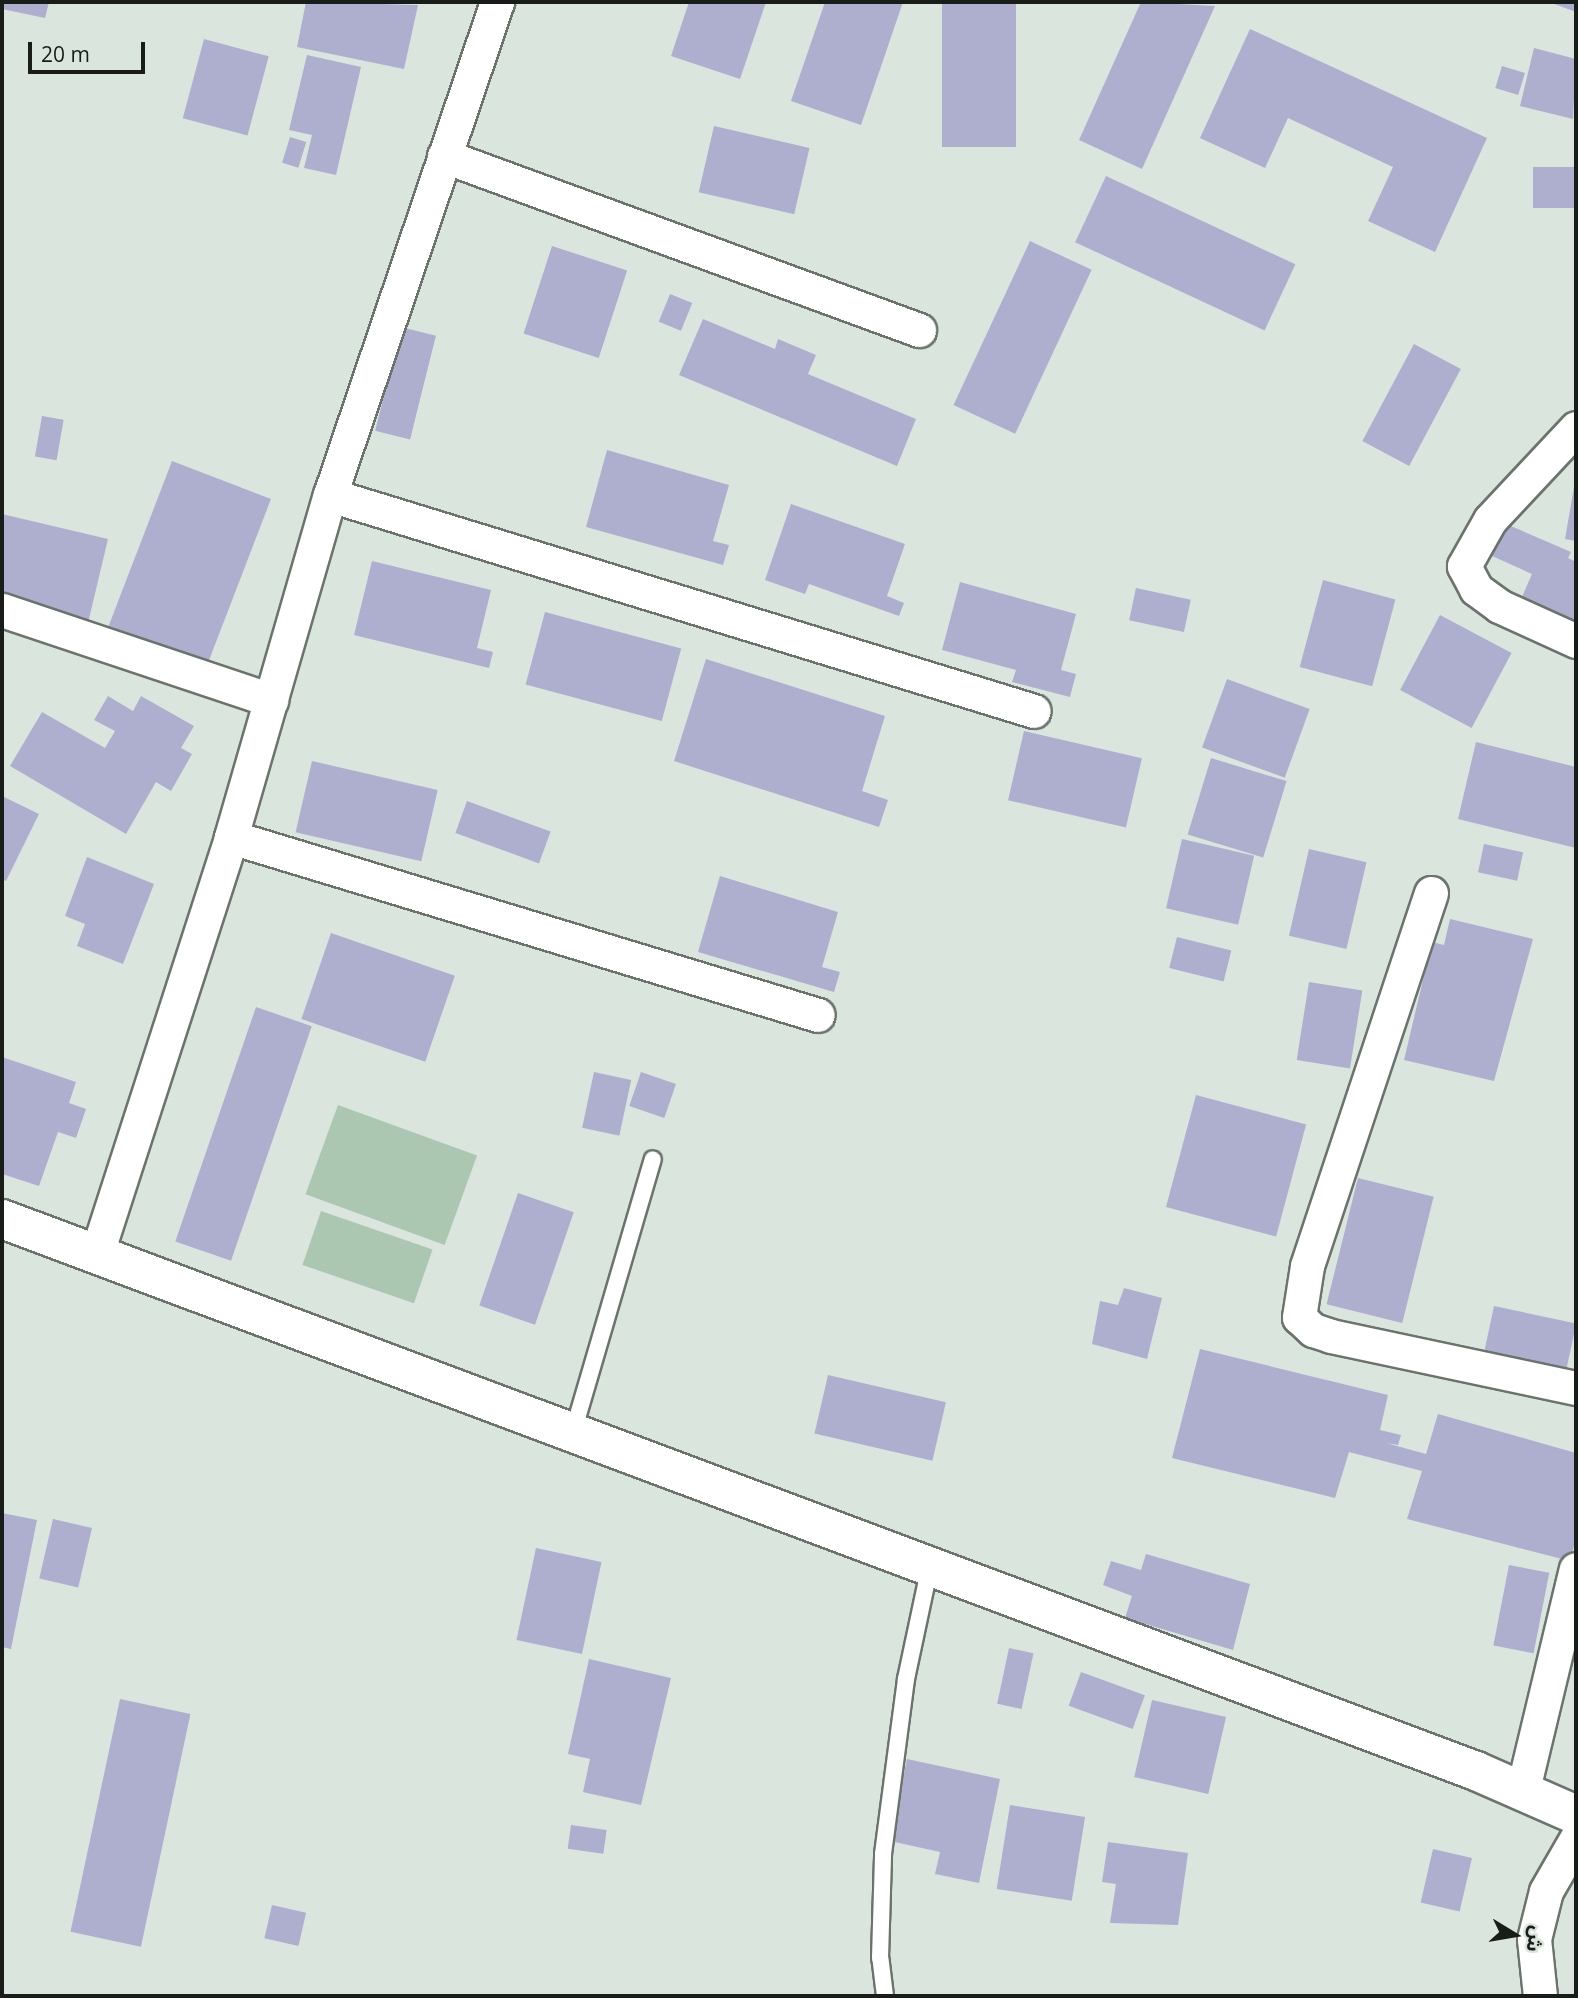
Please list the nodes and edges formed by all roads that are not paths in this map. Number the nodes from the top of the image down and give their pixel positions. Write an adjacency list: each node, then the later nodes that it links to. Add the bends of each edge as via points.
1 (497, 2): 2 (street)
2 (444, 156): 3 (street); 5 (street)
3 (919, 330)
4 (1576, 428): 7 (street, via 1484,528 1464,566 1476,589 1499,606)
5 (330, 495): 8 (street); 9 (street)
6 (2, 610): 8 (street)
7 (1576, 641)
8 (271, 700): 10 (street)
9 (1034, 710)
10 (231, 837): 12 (street); 15 (street)
11 (1431, 893): 16 (street, via 1307,1266 1299,1317 1313,1330 1331,1336)
12 (818, 1015)
13 (653, 1158): 17 (lane)
14 (2, 1219): 15 (main road)
15 (96, 1256): 17 (main road)
16 (1576, 1388)
17 (573, 1432): 18 (main road)
18 (930, 1566): 20 (main road); 23 (lane, via 906,1679 883,1854 880,1958)
19 (1576, 1569): 20 (street)
20 (1522, 1789): 21 (main road)
21 (1576, 1815)
22 (1576, 1839): 24 (street, via 1546,1891 1534,1940)
23 (885, 1996)
24 (1540, 1996)

